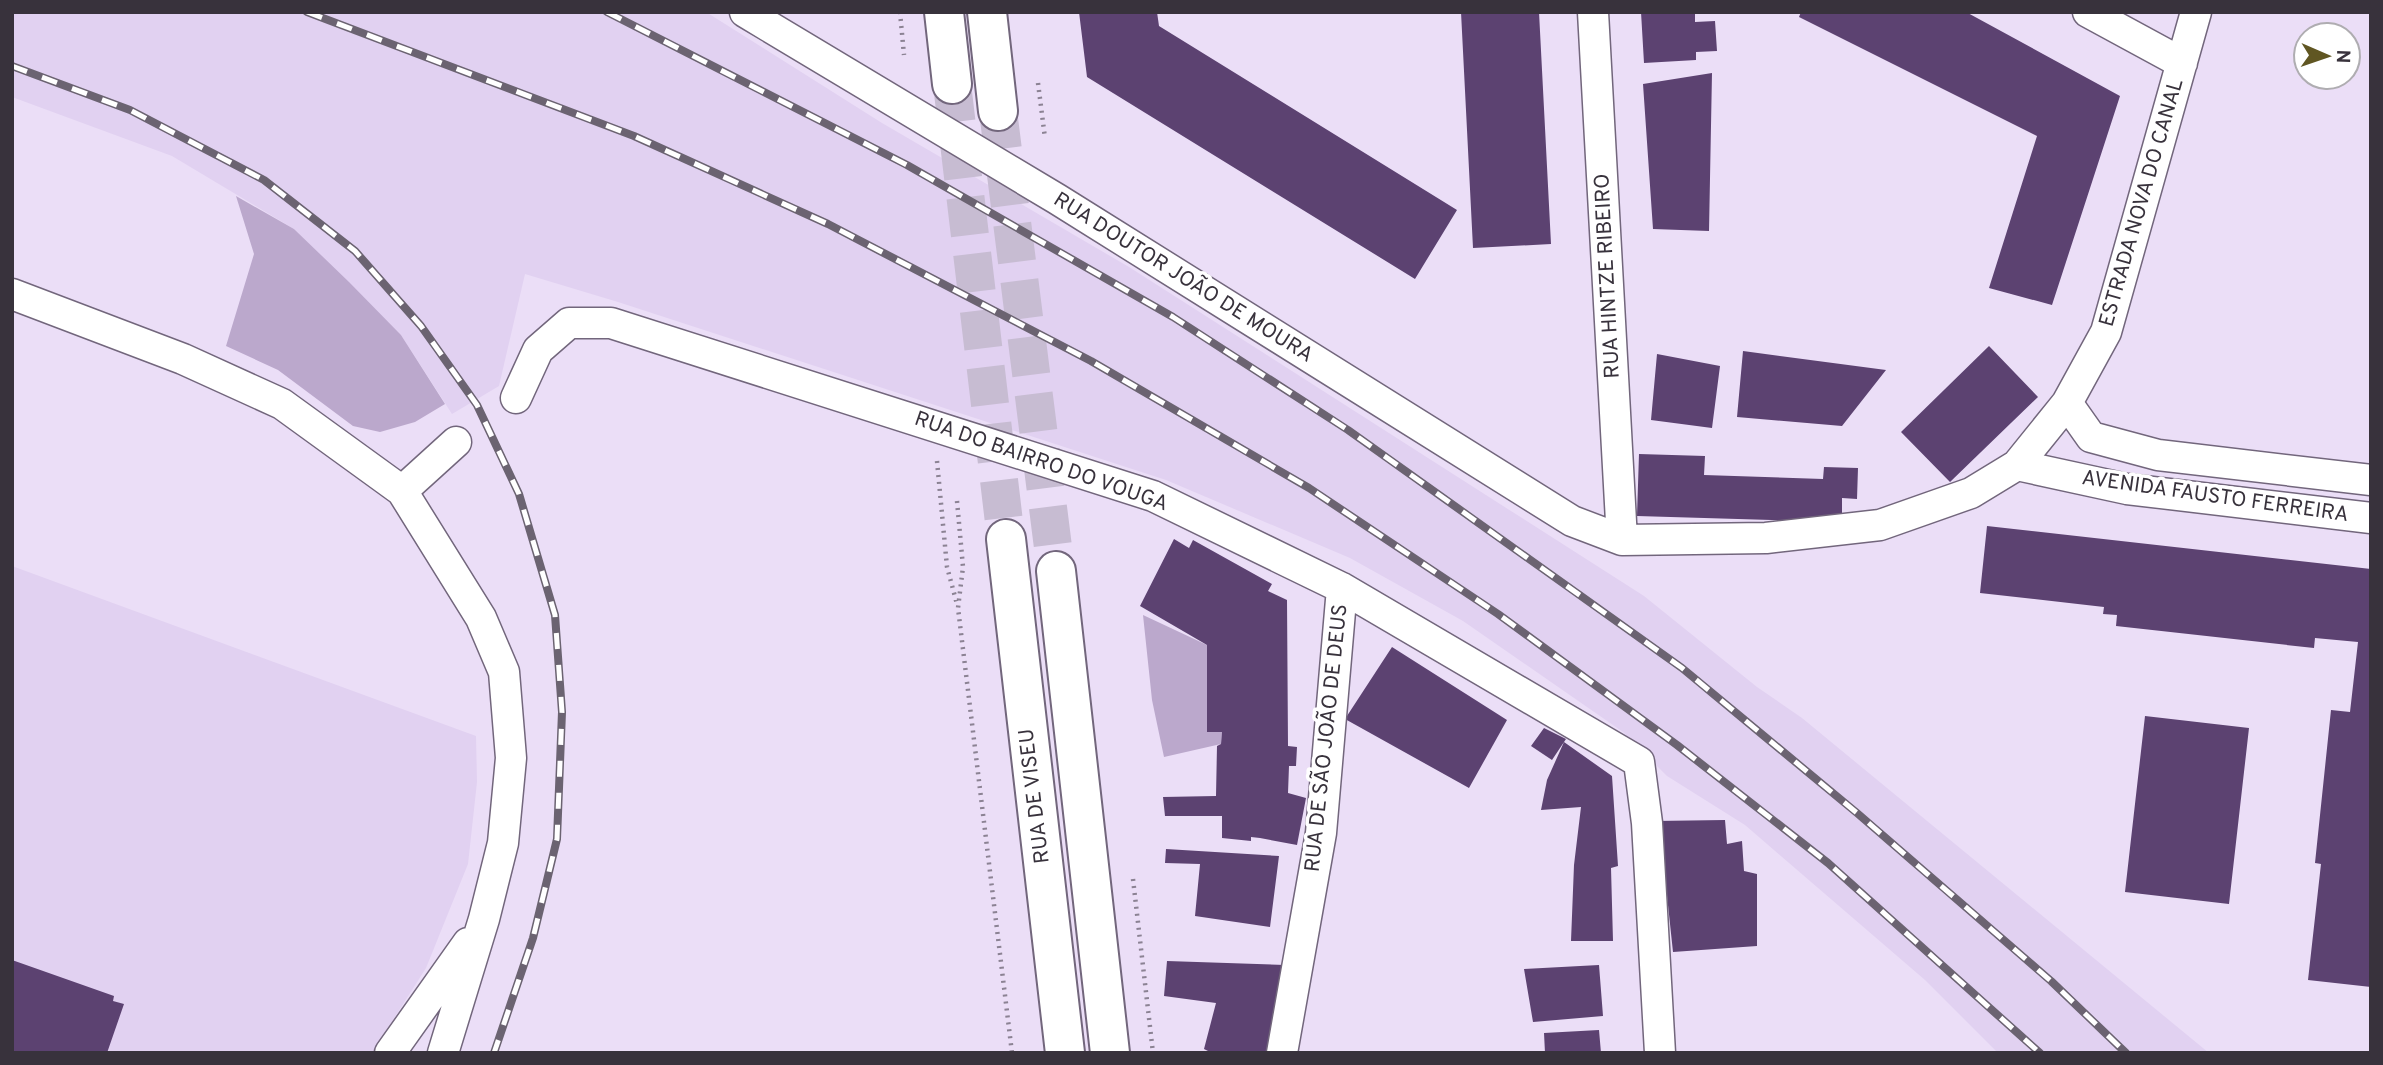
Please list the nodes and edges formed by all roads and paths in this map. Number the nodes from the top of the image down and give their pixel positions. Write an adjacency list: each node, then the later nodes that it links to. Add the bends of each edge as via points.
1 (746, 12): 25 (street, RUA DOUTOR JOÃO DE MOURA, via 1572,521)
2 (900, 12): 8 (path)
3 (944, 12): 11 (main road)
4 (987, 12): 12 (main road)
5 (1593, 12): 25 (street, RUA HINTZE RIBEIRO)
6 (2088, 12): 9 (street)
7 (2196, 12): 9 (street, ESTRADA NOVA DO CANAL)
8 (904, 55)
9 (2182, 63): 16 (street, ESTRADA NOVA DO CANAL, via 2106,332)
10 (1038, 83): 13 (path)
11 (952, 84)
12 (998, 111)
13 (1045, 138)
14 (12, 294): 21 (street, via 183,359 282,404)
15 (516, 398): 17 (street, RUA DO BAIRRO DO VOUGA, via 538,350 569,323 611,323)
16 (2067, 403): 19 (street, ESTRADA NOVA DO CANAL); 20 (street, AVENIDA FAUSTO FERREIRA, via 2091,437 2158,455)
17 (934, 425): 27 (street, RUA DO BAIRRO DO VOUGA, via 1153,496); 28 (path, via 947,567)
18 (456, 442): 21 (street)
19 (2017, 465): 23 (street, AVENIDA FAUSTO FERREIRA, via 2127,489); 25 (street, ESTRADA NOVA DO CANAL, via 1971,493 1881,525 1766,538)
20 (2371, 480)
21 (402, 491): 30 (street, via 481,618 504,672 511,758 503,844)
22 (957, 501): 28 (path, via 963,567)
23 (2371, 518)
24 (1006, 539): 34 (main road, RUA DE VISEU)
25 (1622, 540)
26 (1056, 571): 35 (main road)
27 (1342, 588): 37 (street, RUA DE SÃO JOÃO DE DEUS, via 1321,833); 38 (street, RUA DO BAIRRO DO VOUGA, via 1639,762 1647,823)
28 (958, 608): 33 (path)
29 (1132, 873): 36 (path)
30 (484, 919): 31 (street); 32 (street)
31 (390, 1053)
32 (443, 1053)
33 (1012, 1053)
34 (1065, 1053)
35 (1110, 1053)
36 (1153, 1053)
37 (1282, 1053)
38 (1660, 1053)

